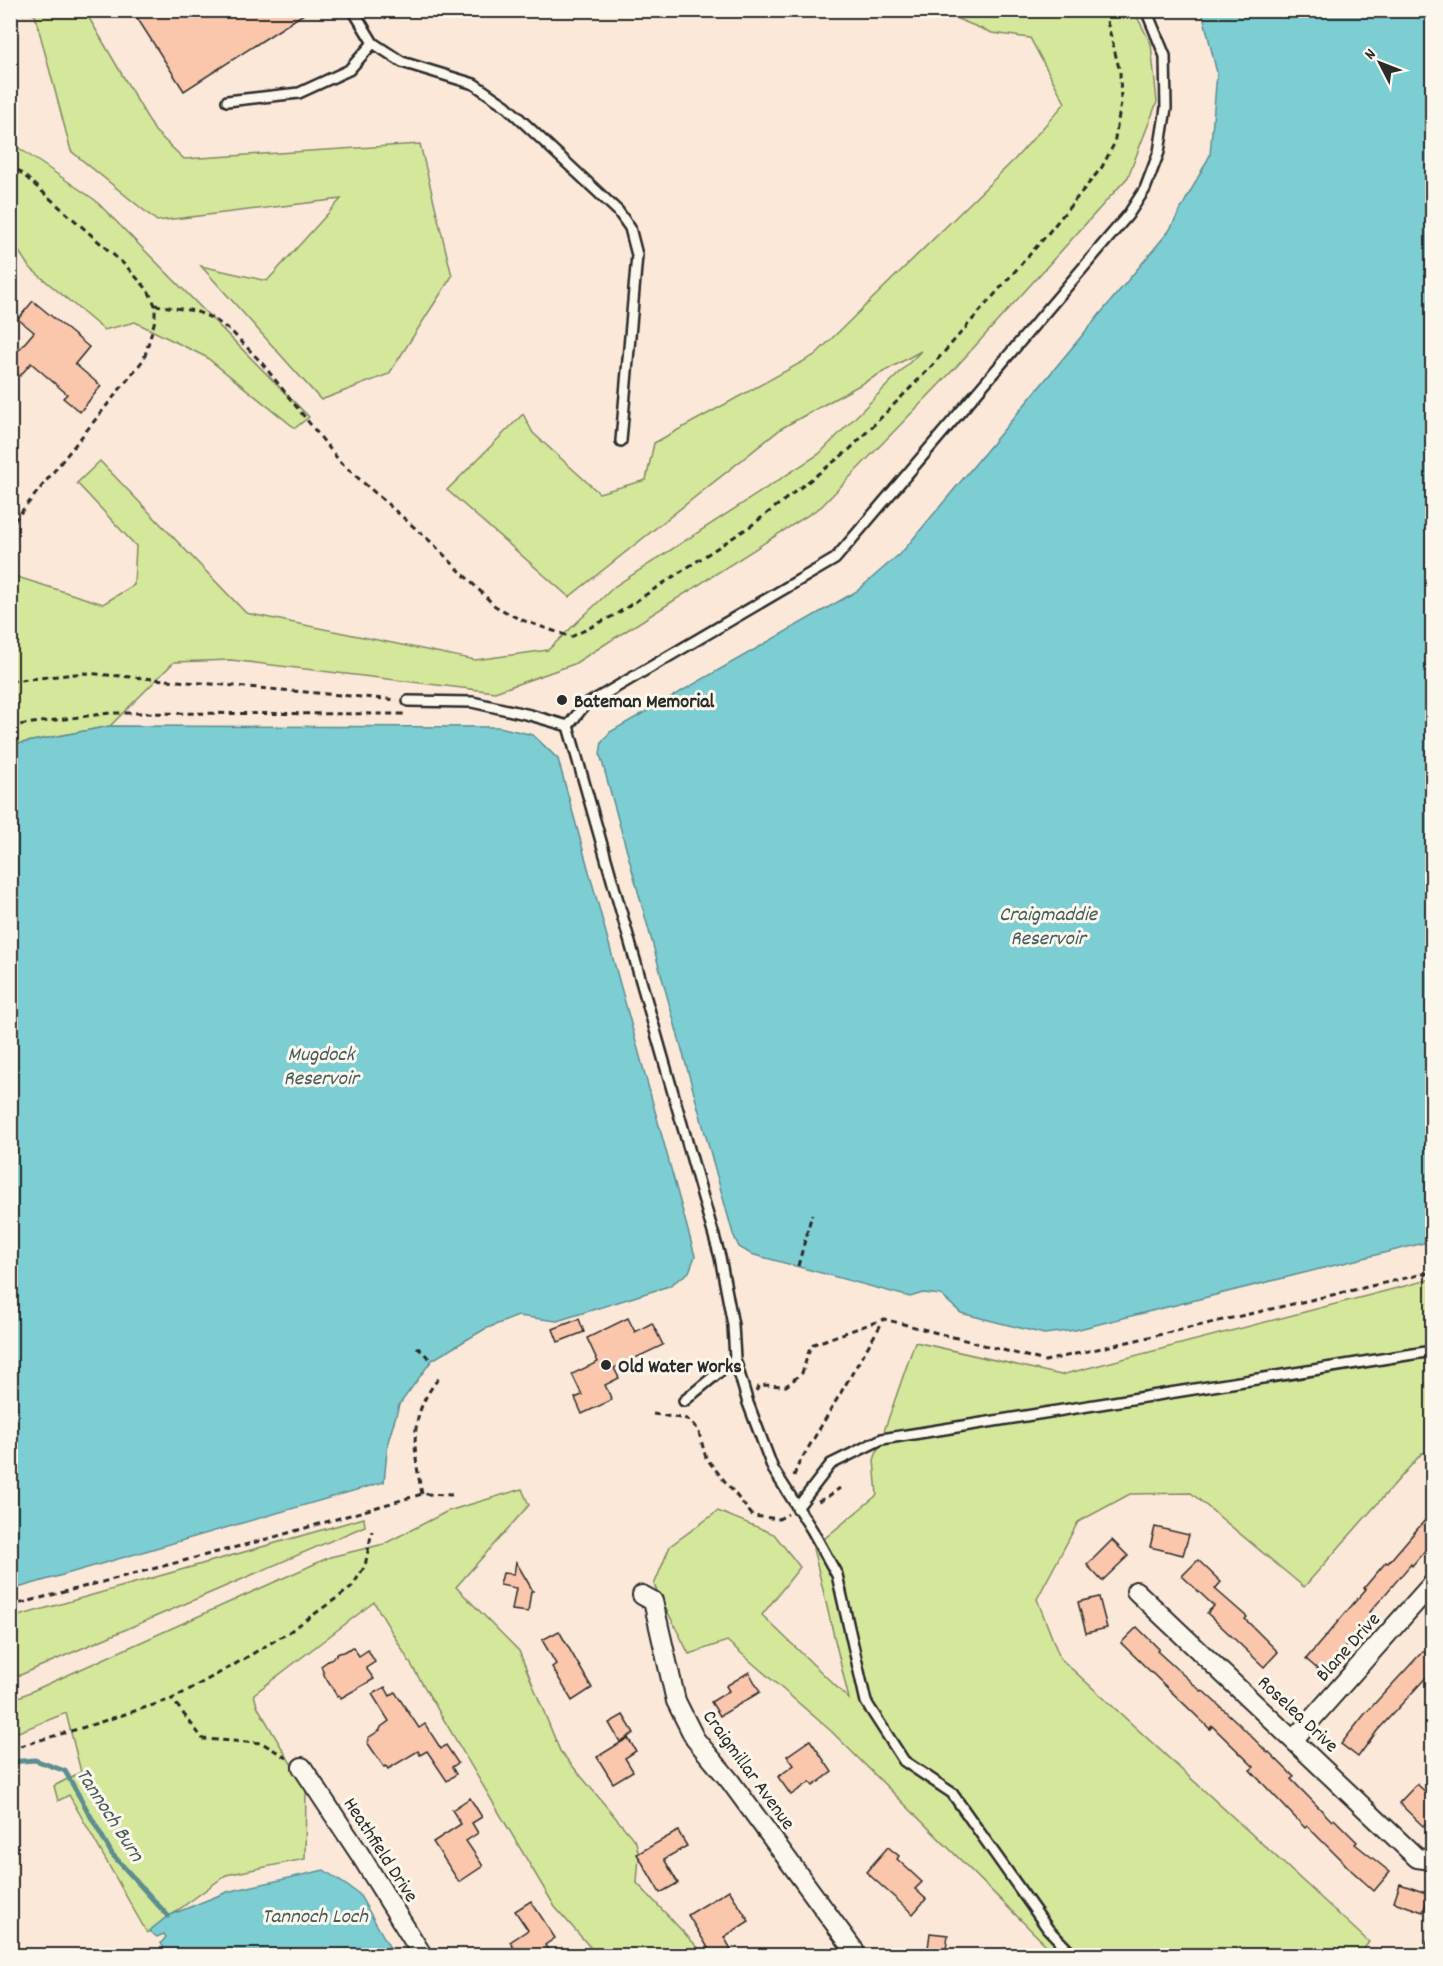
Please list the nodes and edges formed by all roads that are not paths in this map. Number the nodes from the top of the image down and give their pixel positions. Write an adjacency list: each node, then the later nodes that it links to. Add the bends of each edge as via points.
1 (353, 10): 3 (lane)
2 (1146, 10): 7 (lane, via 1165,56 1166,108 1159,152 1145,189 1128,215 835,559 584,706)
3 (373, 43): 4 (lane, via 350,70 299,93); 5 (lane, via 402,62 474,84 506,106 618,211 630,228 637,255)
4 (226, 102)
5 (621, 441)
6 (408, 701): 7 (lane, via 472,702)
7 (568, 726): 9 (lane, via 720,1257)
8 (1432, 1351): 11 (lane, via 882,1439 831,1464)
9 (735, 1359): 10 (lane); 11 (lane, via 773,1469)
10 (684, 1401)
11 (797, 1508): 20 (lane, via 837,1575 866,1702 904,1761 952,1793 1048,1929)
12 (1432, 1584): 15 (street, Blane Drive)
13 (1136, 1591): 15 (street, Roselea Drive)
14 (642, 1595): 19 (street, Craigmillar Avenue, via 653,1601 676,1701 695,1739 730,1781)
15 (1294, 1739): 17 (street, Roselea Drive, via 1417,1857)
16 (302, 1767): 18 (street, Heathfield Drive)
17 (1432, 1860)
18 (423, 1956)
19 (856, 1956)
20 (1074, 1956)

